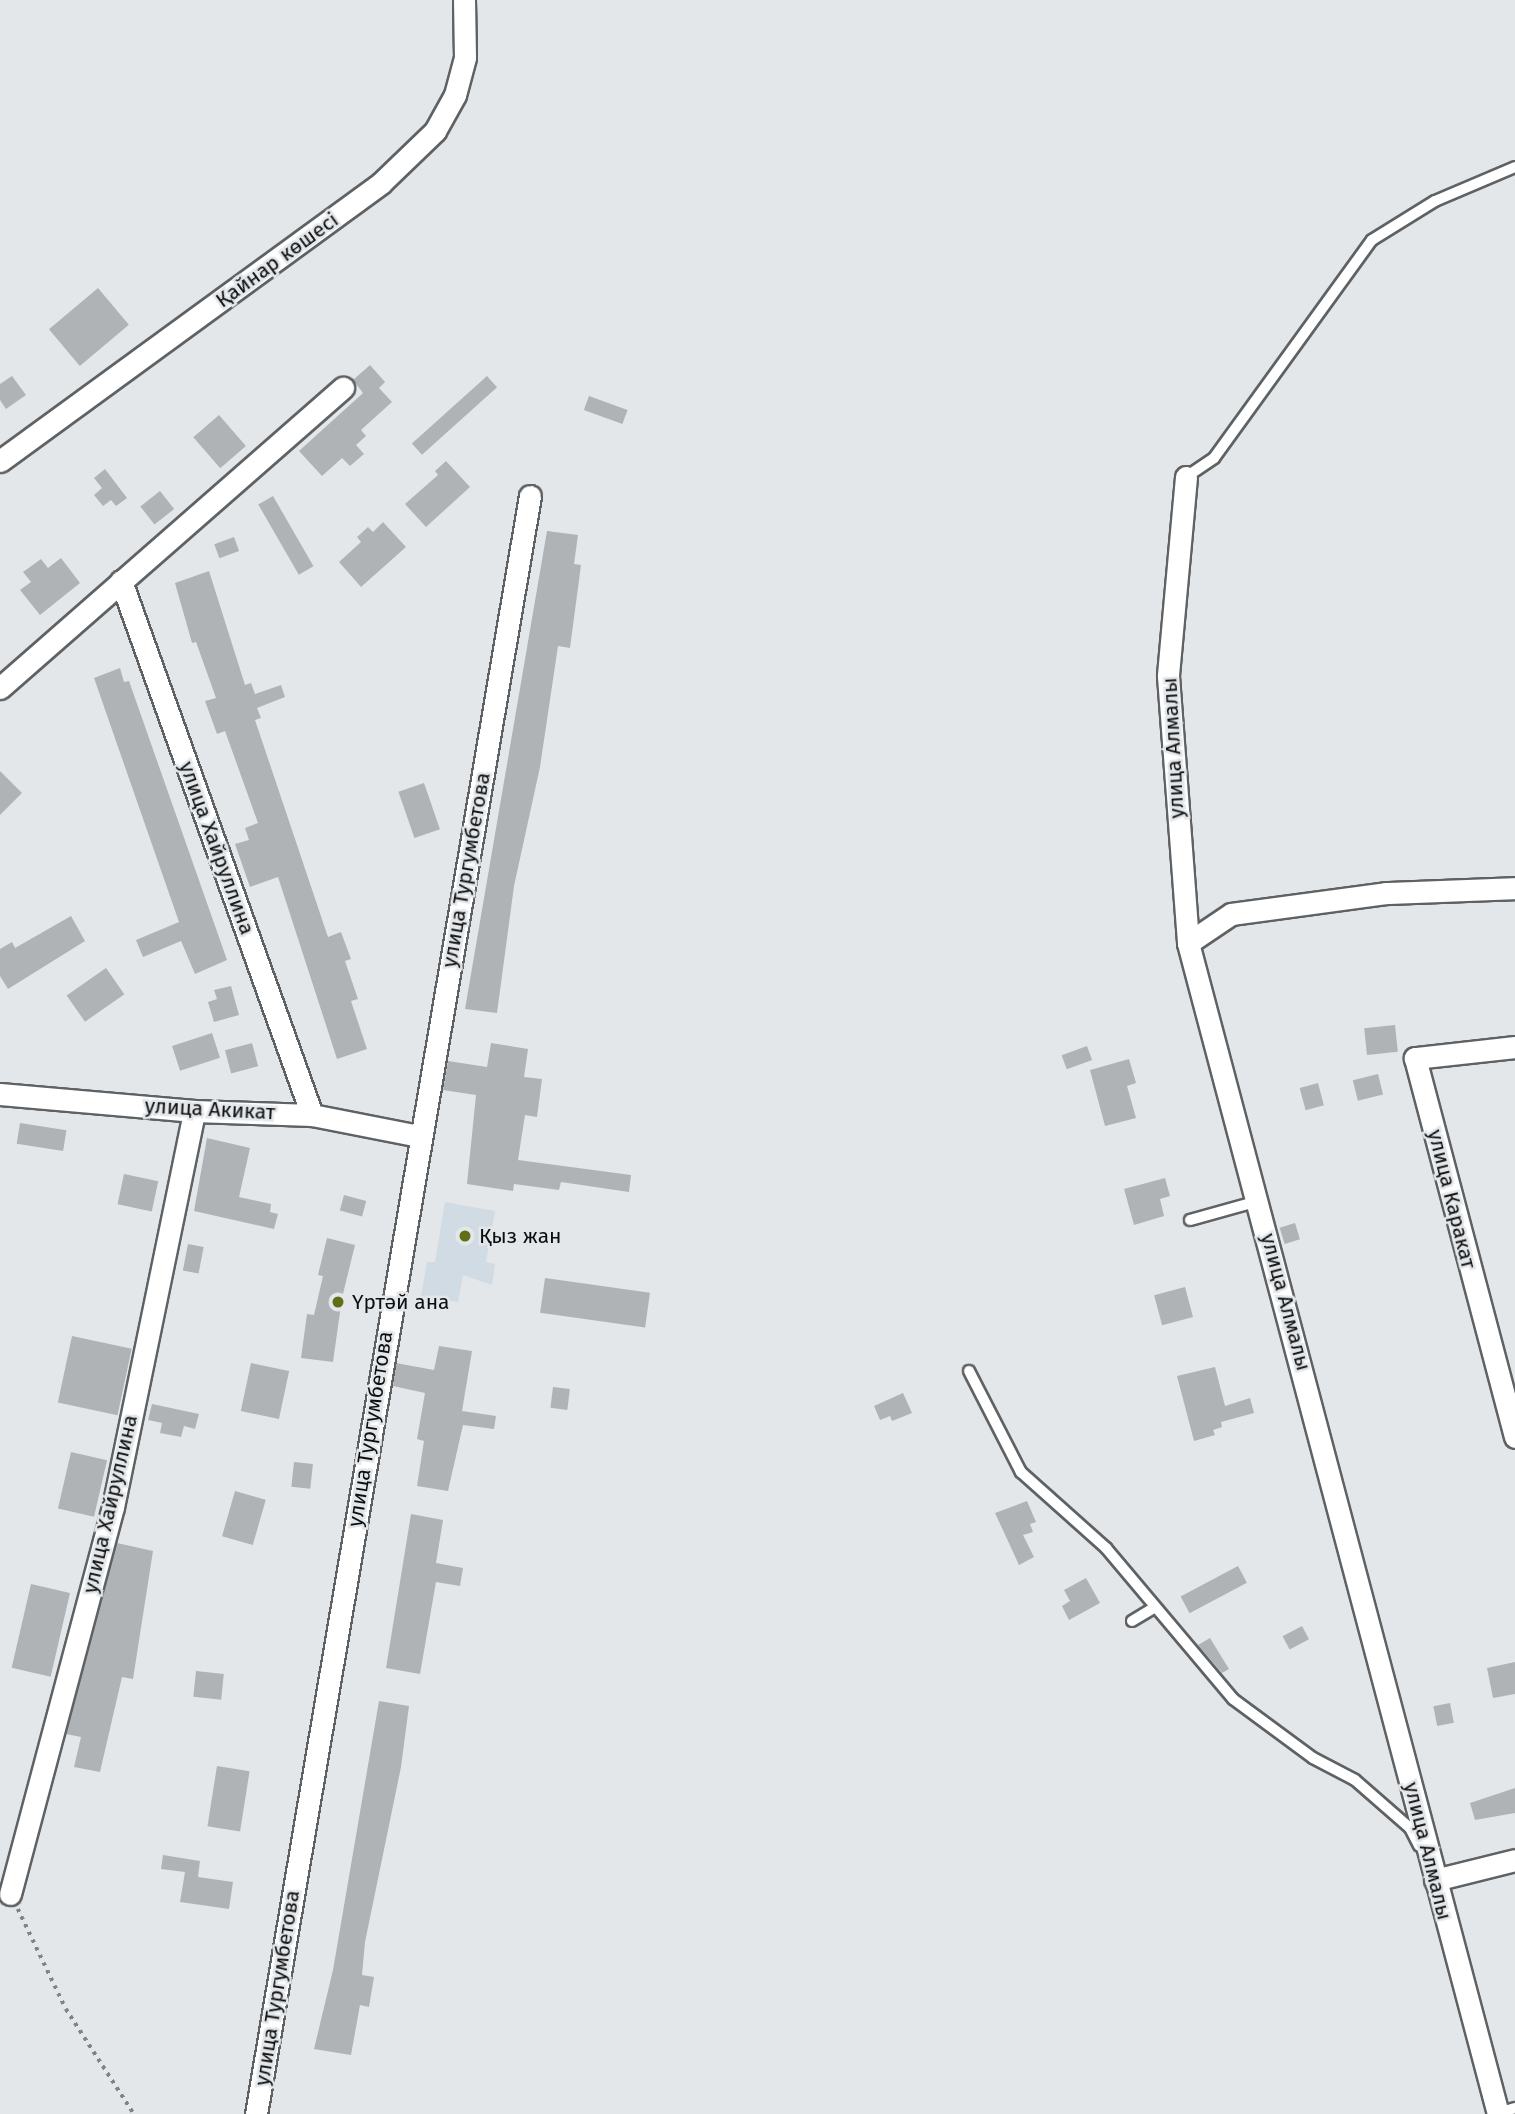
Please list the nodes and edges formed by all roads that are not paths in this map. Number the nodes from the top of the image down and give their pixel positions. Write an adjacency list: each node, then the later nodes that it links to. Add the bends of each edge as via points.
1 (464, 0): 4 (street, Қайнар көшесі, via 465,57 455,95 435,131 371,191)
2 (1515, 167): 5 (lane, via 1435,201 1372,240 1214,458)
3 (343, 388): 7 (street)
4 (0, 461)
5 (1186, 477): 10 (street, улица Алмалы, via 1168,676)
6 (530, 496): 15 (street, улица Тургумбетова)
7 (121, 581): 8 (street); 14 (street, улица Хайруллина)
8 (0, 688)
9 (1515, 888): 10 (street, via 1386,893 1231,914)
10 (1188, 943): 16 (street, улица Алмалы)
11 (1515, 1047): 19 (street, улица Каракат, via 1415,1058)
12 (0, 1094): 13 (street, улица Акикат)
13 (194, 1111): 14 (street, улица Акикат); 24 (street, улица Хайруллина, via 113,1507)
14 (312, 1115): 15 (street, улица Акикат)
15 (419, 1136): 26 (street, улица Тургумбетова)
16 (1258, 1201): 17 (lane); 23 (street, улица Алмалы)
17 (1190, 1220)
18 (969, 1371): 20 (lane, via 1021,1472 1106,1548)
19 (1515, 1437)
20 (1155, 1607): 21 (lane); 23 (lane, via 1233,1699 1313,1758 1355,1780 1410,1828)
21 (1132, 1621)
22 (1515, 1860): 23 (street)
23 (1435, 1880): 27 (street, улица Алмалы)
24 (10, 1894)
25 (1515, 2108): 27 (lane)
26 (256, 2114)
27 (1498, 2114)

